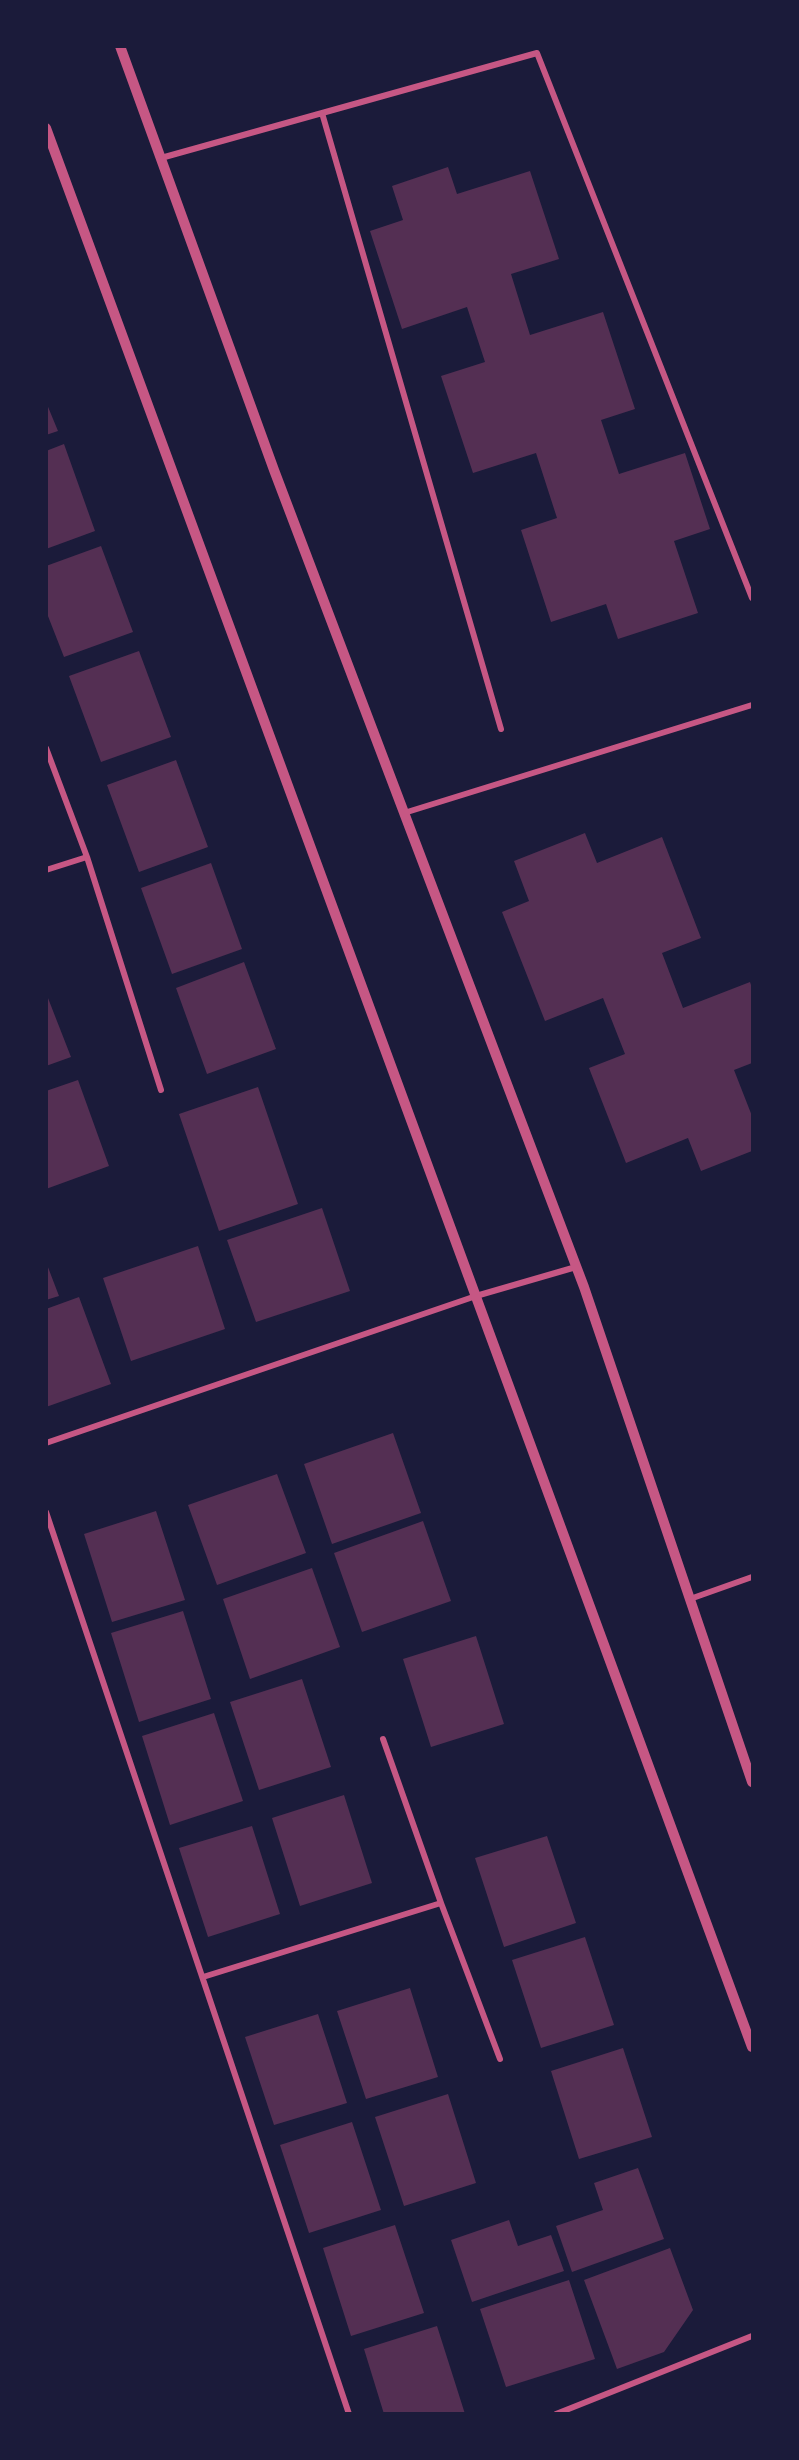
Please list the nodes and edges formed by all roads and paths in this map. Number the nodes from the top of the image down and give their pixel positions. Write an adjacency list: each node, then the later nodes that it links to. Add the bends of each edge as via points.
1 (120, 46): 4 (street)
2 (321, 113): 4 (street); 5 (street, via 537,52); 7 (street)
3 (46, 128): 14 (street)
4 (161, 158): 9 (street)
5 (753, 598)
6 (753, 705): 9 (street)
7 (501, 729)
8 (46, 748): 10 (street)
9 (404, 813): 13 (street)
10 (87, 857): 11 (street); 12 (street)
11 (46, 870)
12 (161, 1090)
13 (576, 1267): 14 (street); 18 (street)
14 (476, 1296): 15 (street); 23 (street)
15 (46, 1443)
16 (46, 1512): 22 (street)
17 (753, 1577): 18 (street)
18 (690, 1599): 20 (street)
19 (383, 1739): 21 (street)
20 (753, 1782)
21 (441, 1903): 22 (street); 24 (street)
22 (203, 1977): 26 (street)
23 (753, 2047)
24 (500, 2059)
25 (753, 2336): 27 (street)
26 (349, 2414)
27 (555, 2414)

